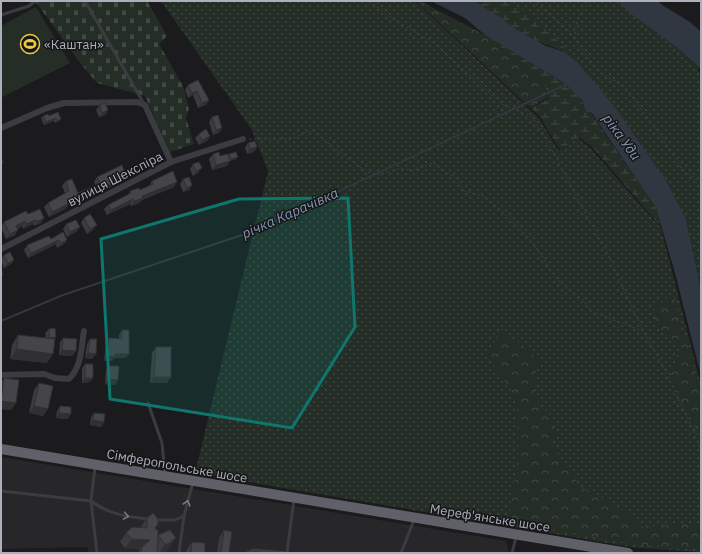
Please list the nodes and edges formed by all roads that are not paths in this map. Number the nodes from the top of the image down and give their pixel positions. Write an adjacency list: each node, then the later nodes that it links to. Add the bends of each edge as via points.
1 (35, 1): 3 (lane, via 29,6)
2 (85, 1): 4 (lane)
3 (1, 15)
4 (145, 105): 5 (street, via 136,102 64,103); 7 (street)
5 (1, 128)
6 (243, 139): 7 (street, вулиця Шекспіра)
7 (171, 162): 8 (street, вулиця Шекспіра)
8 (1, 249)
9 (84, 331): 10 (street, via 80,362 69,378 55,378 44,374)
10 (1, 375)
11 (148, 403): 14 (lane, via 162,443)
12 (1, 449): 13 (highway, Сімферопольське шосе)
13 (95, 465): 14 (highway, Сімферопольське шосе); 18 (lane)
14 (165, 477): 15 (highway, Сімферопольське шосе)
15 (193, 482): 17 (highway, Сімферопольське шосе); 20 (lane, one-way to 15)
16 (1, 491): 18 (lane)
17 (294, 499): 19 (highway, Сімферопольське шосе); 26 (lane)
18 (91, 501): 20 (lane, one-way to 20, via 102,510 140,519 164,521); 23 (lane)
19 (348, 508): 21 (highway, Мереф'янське шосе)
20 (184, 516): 24 (lane)
21 (415, 518): 22 (highway, Мереф'янське шосе); 27 (lane)
22 (516, 535): 28 (lane); 29 (highway, Мереф'янське шосе)
23 (97, 553)
24 (179, 553)
25 (247, 553): 26 (lane, via 254,550)
26 (287, 553)
27 (401, 553)
28 (512, 553)
29 (628, 553)

